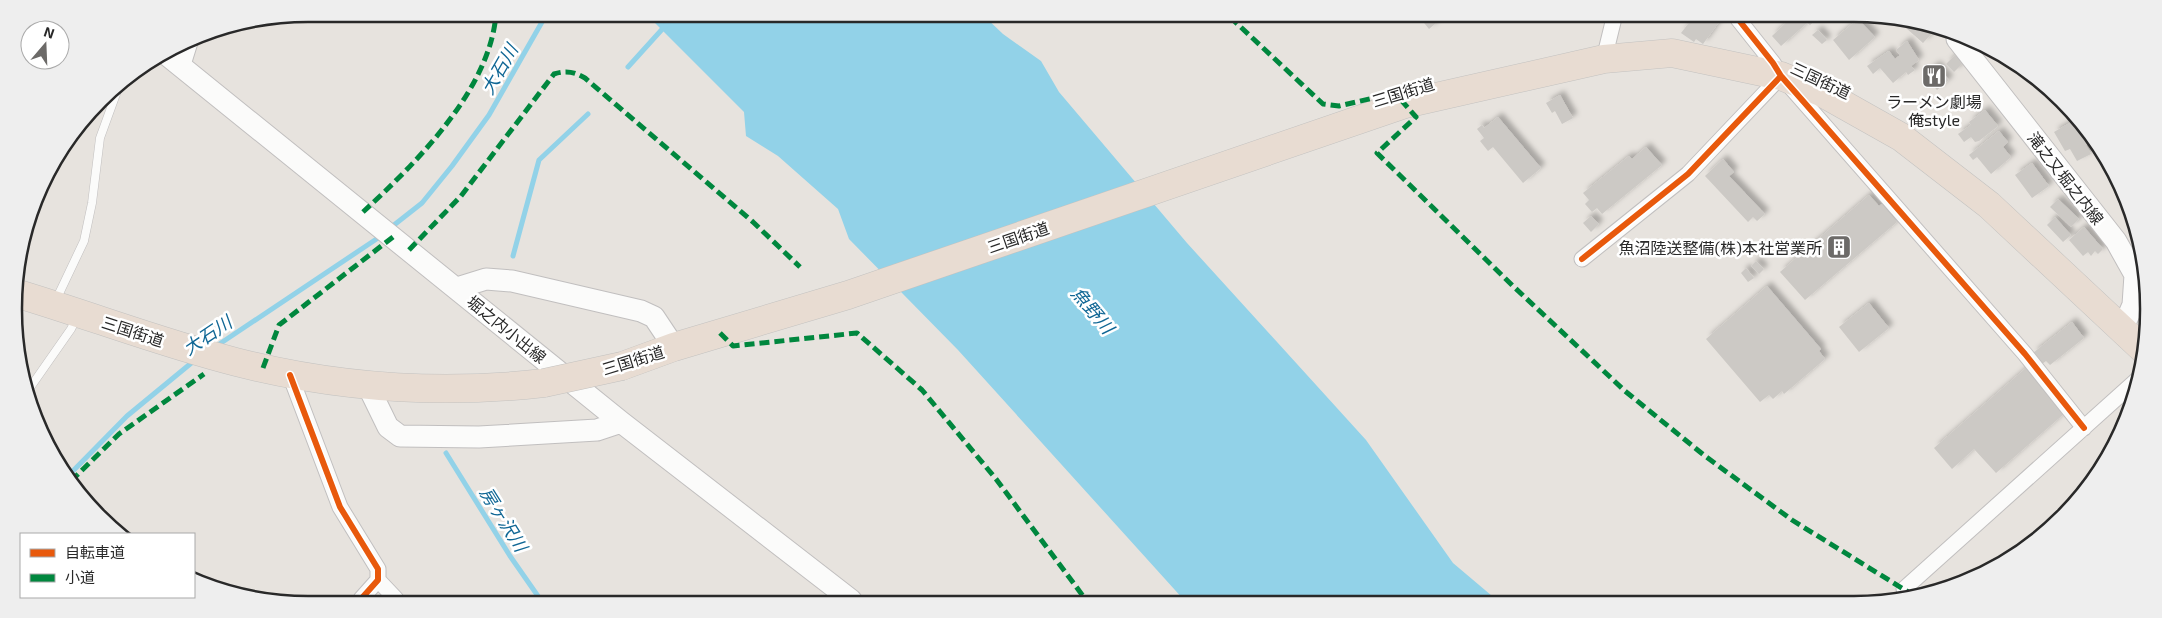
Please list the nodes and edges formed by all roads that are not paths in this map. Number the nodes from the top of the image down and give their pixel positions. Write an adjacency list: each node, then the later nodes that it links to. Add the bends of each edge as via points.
1 (1613, 22): 4 (street)
2 (1740, 22): 6 (street)
3 (1961, 43): 13 (main road, 滝之又堀之内線, via 2116,242 2135,275 2132,305)
4 (1604, 59): 6 (highway, 三国街道, via 1672,53); 15 (highway, 三国街道, via 1436,96 1352,122 848,295)
5 (175, 61): 9 (main road, 堀之内小出線)
6 (1780, 76): 8 (street, via 1688,174); 13 (highway, 三国街道, via 1821,92 1900,137 1989,206); 21 (street, via 2025,354)
7 (115, 99): 11 (lane, via 100,138 84,241)
8 (1582, 259)
9 (458, 288): 15 (main road, via 486,279 512,281 642,310 654,317); 20 (main road, 堀之内小出線)
10 (23, 295): 11 (highway, 三国街道)
11 (54, 304): 12 (highway, 三国街道)
12 (79, 313): 16 (highway, 三国街道, via 179,346); 17 (lane, via 72,329)
13 (2122, 330): 14 (highway, 三国街道)
14 (2137, 344)
15 (674, 347): 18 (highway, 三国街道, bridge, via 622,366 544,382 483,389)
16 (290, 375): 18 (highway, 三国街道); 22 (street, via 340,507 378,569)
17 (32, 384)
18 (368, 386): 20 (main road, via 388,427 400,436 597,430)
19 (2128, 388): 21 (street)
20 (621, 422): 26 (main road, 堀之内小出線)
21 (2084, 428): 23 (street)
22 (378, 580): 24 (street); 25 (street)
23 (1904, 589)
24 (364, 596)
25 (393, 596)
26 (846, 596)

